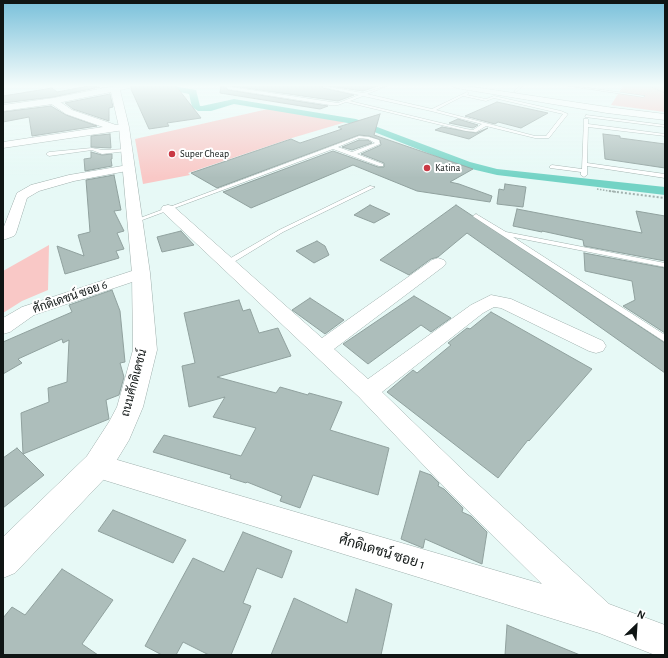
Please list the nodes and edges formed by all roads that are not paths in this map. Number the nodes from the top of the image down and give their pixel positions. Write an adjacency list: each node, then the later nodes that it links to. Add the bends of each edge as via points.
1 (586, 116): 9 (lane)
2 (85, 117): 11 (street)
3 (119, 117): 11 (main road, ถนนศักดิเดชน์)
4 (411, 117): 8 (lane, via 474,131)
5 (458, 117): 8 (lane)
6 (564, 117): 8 (lane, via 547,137 534,137)
7 (592, 117): 10 (lane)
8 (486, 124)
9 (586, 124): 12 (lane); 18 (lane)
10 (665, 126)
11 (119, 127): 13 (street); 17 (main road, ถนนศักดิเดชน์)
12 (665, 135)
13 (3, 145)
14 (334, 147): 16 (lane); 16 (lane, via 359,137 377,141 378,144); 23 (lane)
15 (49, 154): 17 (lane, via 92,149)
16 (352, 154): 19 (lane)
17 (128, 159): 25 (main road, ถนนศักดิเดชน์); 27 (street, via 35,188 21,196 9,233)
18 (585, 164): 20 (lane, via 584,173); 21 (lane)
19 (380, 165)
20 (552, 167)
21 (665, 176)
22 (372, 187): 28 (lane, via 281,231)
23 (168, 209): 25 (lane); 28 (street)
24 (476, 216): 26 (lane)
25 (135, 221): 31 (main road, ถนนศักดิเดชน์)
26 (503, 233): 30 (lane); 33 (lane)
27 (3, 236)
28 (226, 263): 35 (street)
29 (438, 263): 35 (street)
30 (665, 265)
31 (141, 273): 32 (street, ศักดิเดชน์ ซอย 6, via 28,311); 37 (main road, ถนนศักดิเดชน์, via 145,350 130,407 119,431)
32 (3, 327)
33 (665, 339)
34 (596, 346): 36 (street, via 505,303 490,301)
35 (321, 349): 36 (street)
36 (367, 391): 39 (street, via 460,485)
37 (97, 466): 38 (main road, ถนนศักดิเดชน์); 39 (street, ศักดิเดชน์ ซอย 1)
38 (3, 561)
39 (600, 617): 40 (street, ศักดิเดชน์ ซอย 1)
40 (665, 642)

